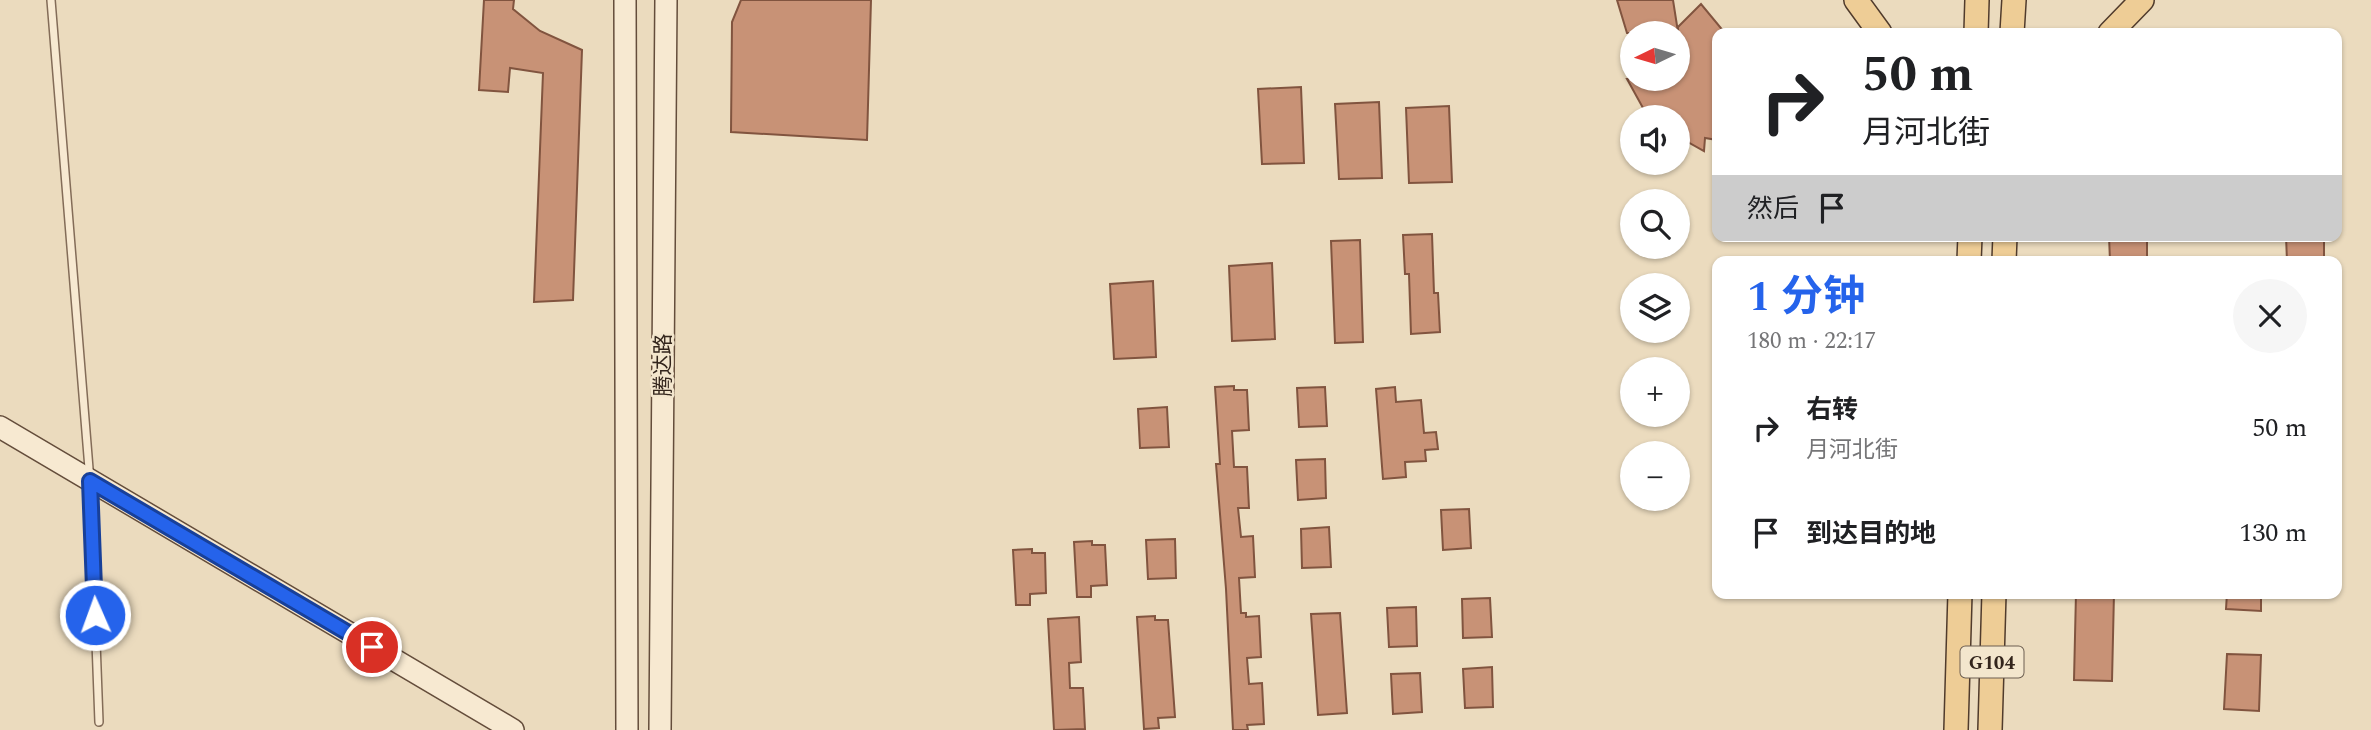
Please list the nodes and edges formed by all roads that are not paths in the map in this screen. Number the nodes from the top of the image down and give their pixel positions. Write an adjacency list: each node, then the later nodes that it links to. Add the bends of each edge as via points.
1 (51, 0): 13 (lane)
2 (625, 0): 18 (main road, 腾达路)
3 (666, 0): 19 (main road, 腾达路)
4 (1856, 0): 8 (main road)
5 (1977, 0): 9 (main road)
6 (2014, 0): 10 (main road)
7 (2142, 0): 11 (main road)
8 (1876, 28)
9 (1976, 28)
10 (2012, 28)
11 (2115, 28)
12 (0, 427): 13 (main road)
13 (90, 481): 16 (lane); 17 (main road)
14 (1960, 599): 20 (main road, G104)
15 (1994, 599): 21 (main road, G104)
16 (99, 722)
17 (513, 730)
18 (627, 730)
19 (660, 730)
20 (1956, 730)
21 (1990, 730)

